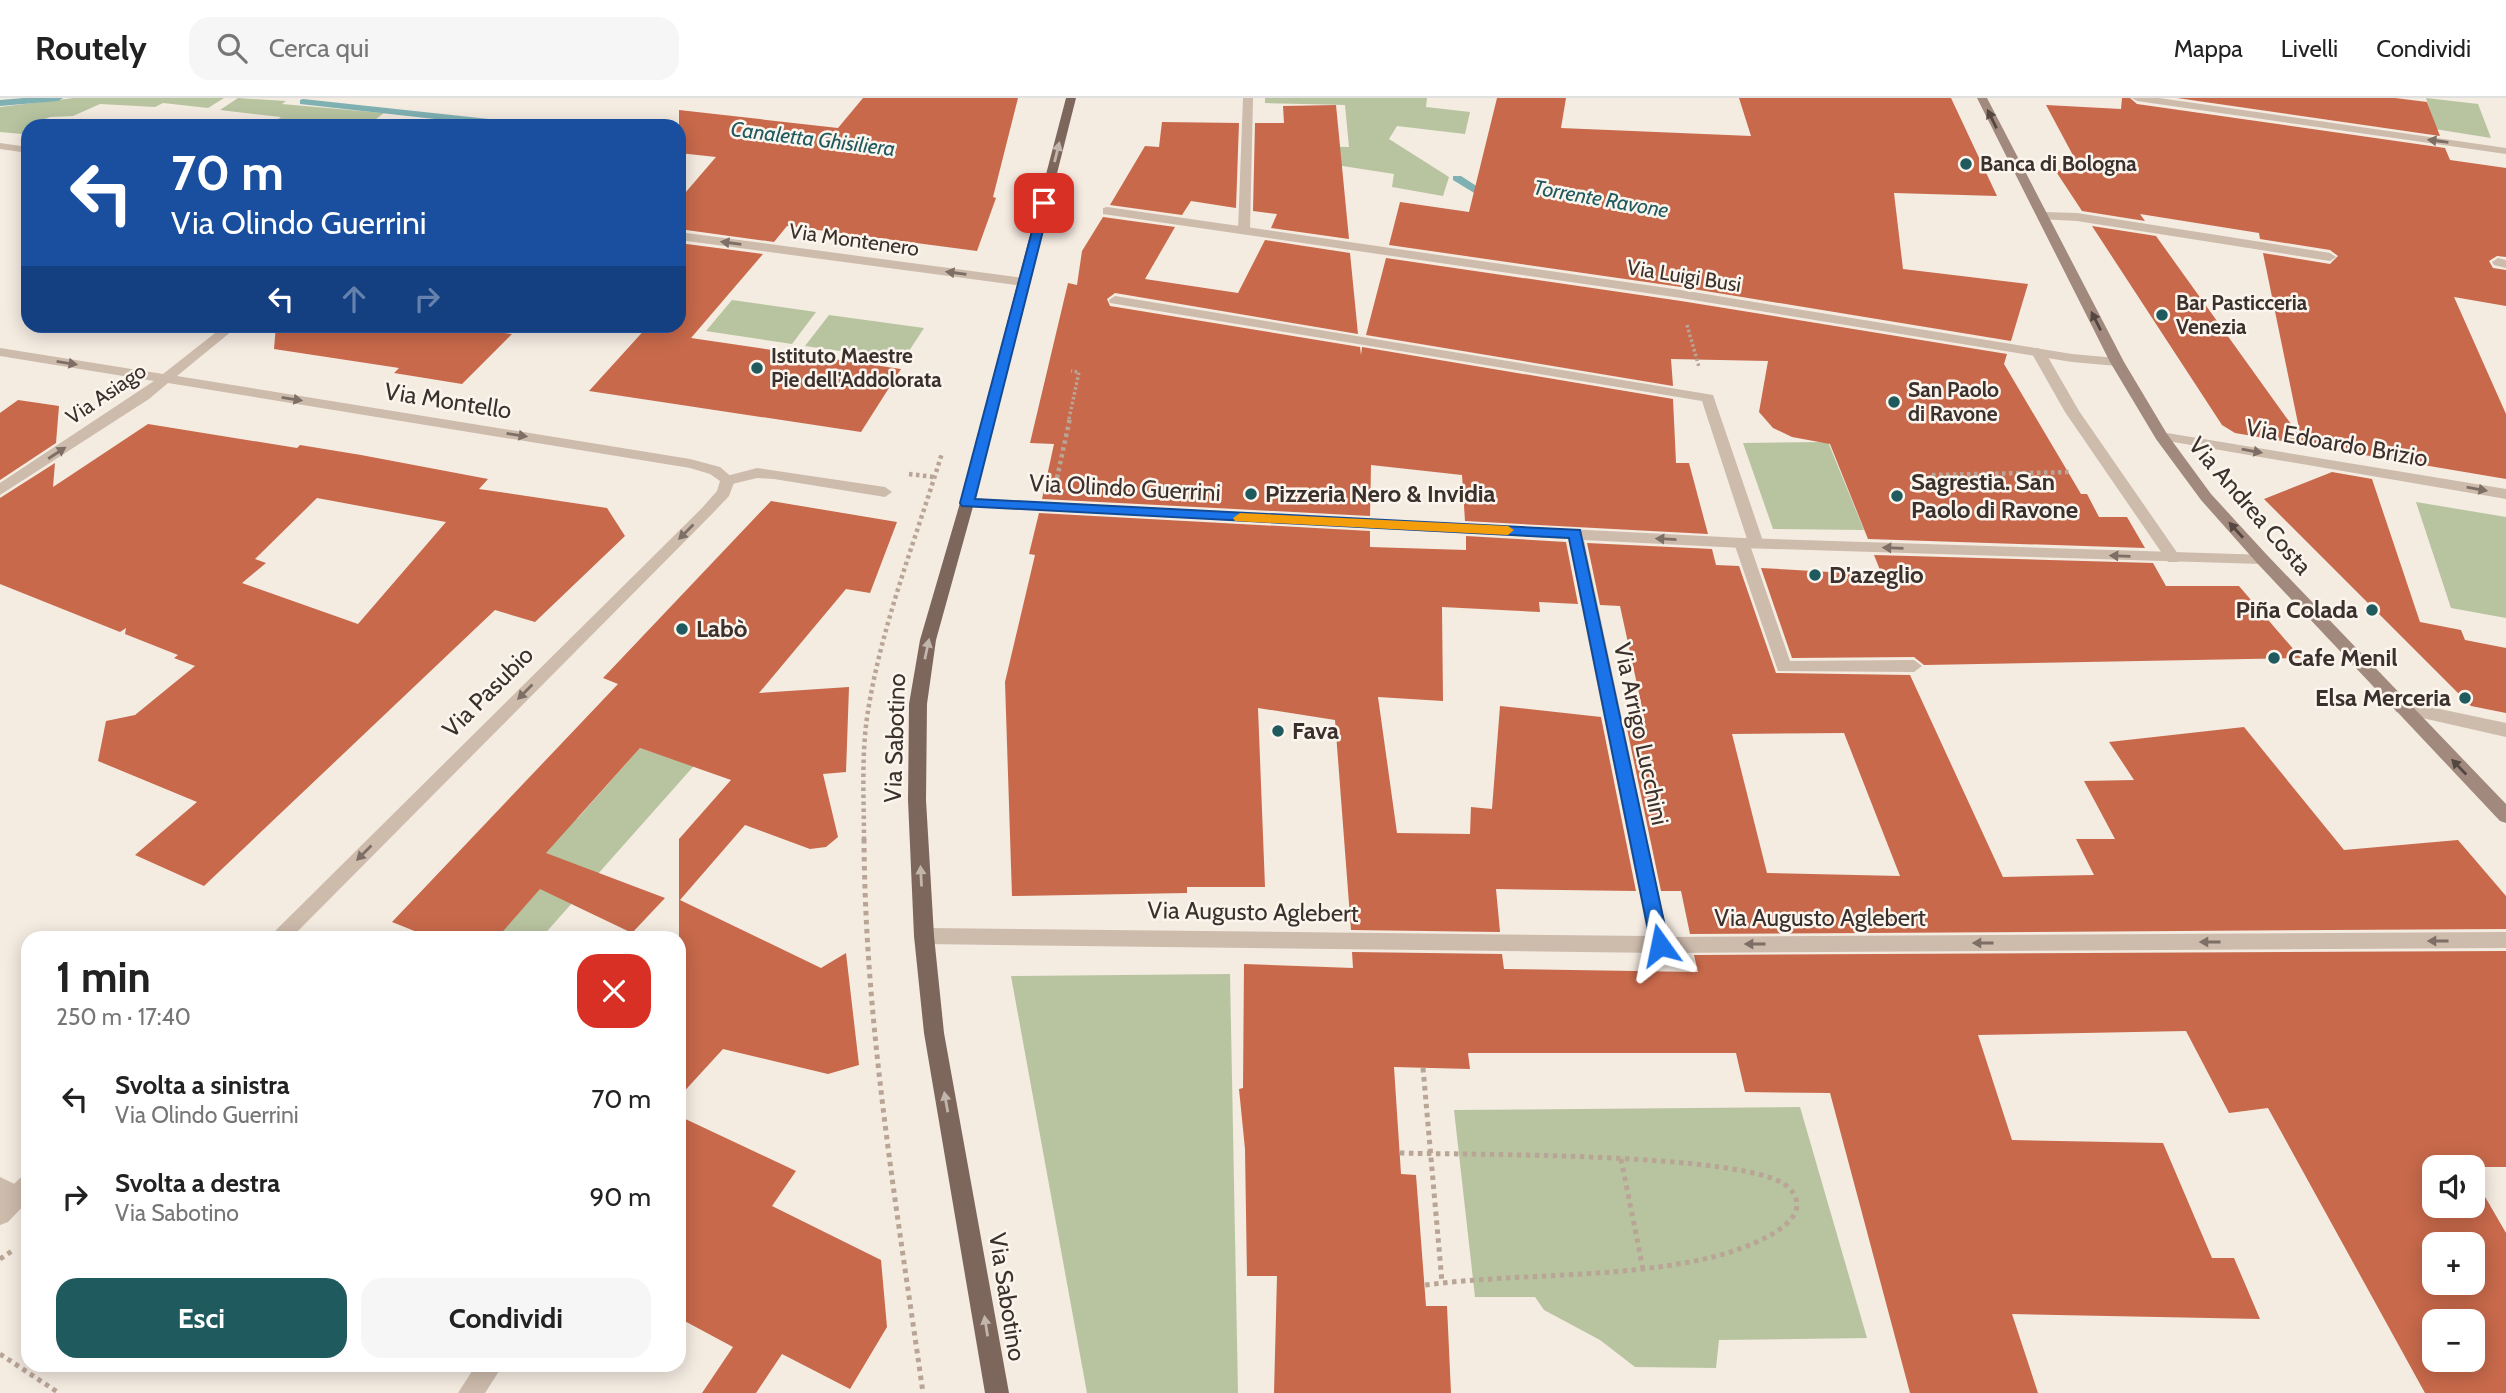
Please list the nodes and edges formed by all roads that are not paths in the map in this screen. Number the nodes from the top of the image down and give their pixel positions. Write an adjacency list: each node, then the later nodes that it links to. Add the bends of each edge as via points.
1 (1071, 98): 13 (main road, Via Sabotino, one-way to 1)
2 (1248, 98): 10 (street)
3 (1982, 98): 9 (main road, Via Andrea Costa, one-way to 3)
4 (2137, 98): 7 (street, one-way to 4)
5 (0, 146): 6 (street)
6 (21, 149)
7 (2506, 151)
8 (1107, 211): 10 (street, Via Luigi Busi)
9 (2043, 216): 12 (street, via 2077,216); 18 (main road, Via Andrea Costa, one-way to 9)
10 (1244, 230): 17 (street, Via Luigi Busi)
11 (686, 237): 13 (street, Via Montenero, one-way to 11)
12 (2330, 257)
13 (1024, 282): 25 (main road, Via Sabotino)
14 (1115, 300): 27 (street, via 1708,398)
15 (222, 333): 19 (street, Via Asiago)
16 (0, 352): 19 (street, Via Montello, one-way to 19)
17 (2038, 352): 18 (street, Via Luigi Busi); 28 (street, via 2071,412)
18 (2116, 362): 20 (main road, Via Andrea Costa)
19 (166, 379): 21 (street, Via Montello, one-way to 21, via 665,458 698,464); 22 (street, Via Asiago, one-way to 19)
20 (2161, 436): 24 (street, Via Edoardo Brizio, one-way to 24); 29 (main road, Via Andrea Costa, one-way to 20, via 2206,497)
21 (728, 480): 23 (street, via 774,474); 34 (street, Via Pasubio, one-way to 34, via 724,493 697,521)
22 (0, 490)
23 (885, 492)
24 (2506, 494)
25 (967, 503): 26 (street, Via Olindo Guerrini); 35 (main road, Via Sabotino, one-way to 25, via 918,704 928,640)
26 (1575, 534): 27 (street, Via Olindo Guerrini, one-way to 26); 37 (street, Via Arrigo Lucchini)
27 (1749, 544): 28 (street, Via Olindo Guerrini, one-way to 27); 30 (street, via 1784,667)
28 (2173, 558): 29 (street, Via Olindo Guerrini)
29 (2262, 559): 31 (main road, Via Andrea Costa)
30 (1914, 666)
31 (2402, 708): 32 (street); 33 (main road, Via Andrea Costa, one-way to 31)
32 (2506, 730)
33 (2506, 816)
34 (285, 931)
35 (924, 936): 37 (street, Via Augusto Aglebert); 42 (main road, Via Sabotino, one-way to 35, via 934,1033)
36 (2506, 940): 37 (street, Via Augusto Aglebert, one-way to 37)
37 (1660, 945)
38 (15, 1190): 39 (street)
39 (0, 1214)
40 (486, 1372): 41 (street)
41 (470, 1393)
42 (997, 1393)

